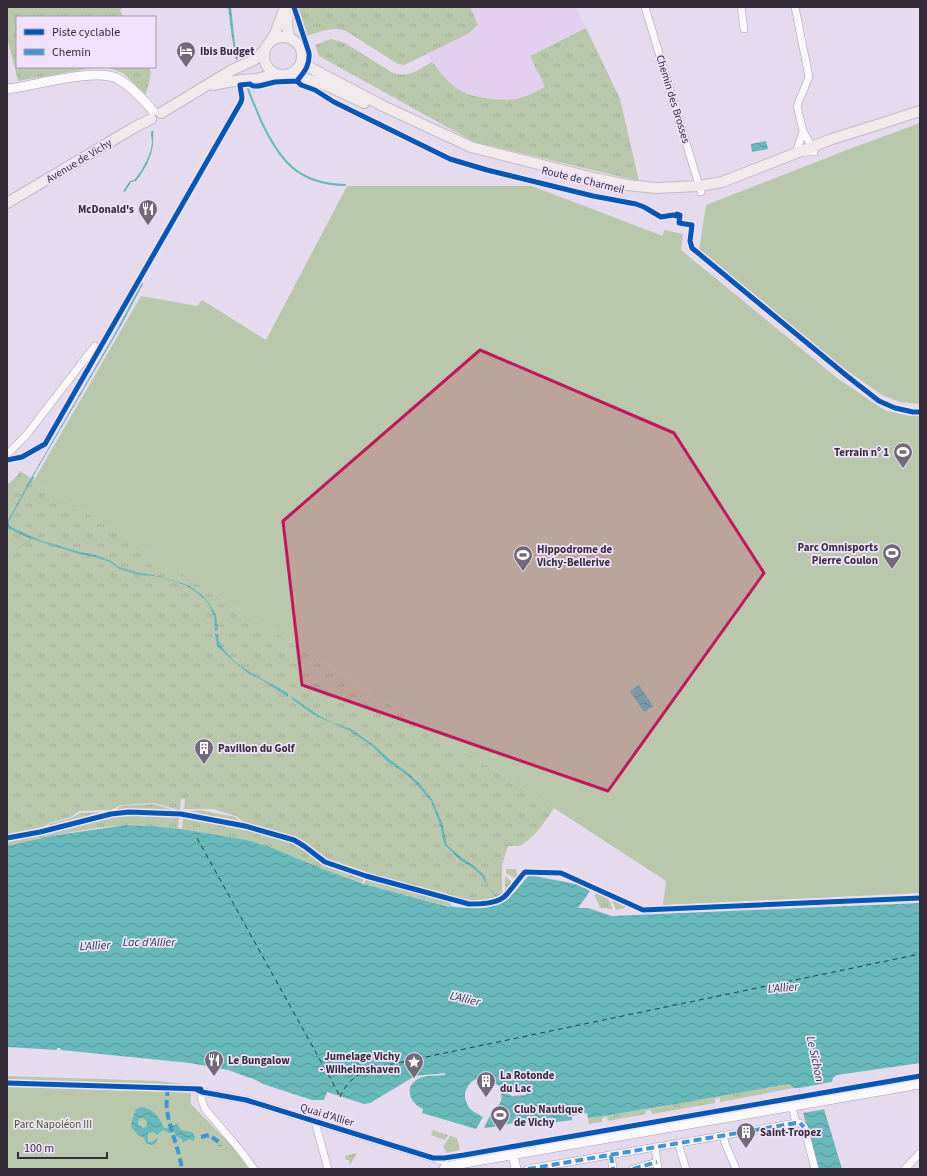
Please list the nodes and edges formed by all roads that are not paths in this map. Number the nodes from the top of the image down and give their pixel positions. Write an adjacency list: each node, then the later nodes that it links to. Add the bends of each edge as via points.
1 (285, 7): 8 (main road, via 276,34)
2 (289, 7): 7 (main road)
3 (645, 7): 18 (street, Chemin des Brosses)
4 (741, 7): 6 (street)
5 (795, 7): 16 (street, via 808,77 797,106)
6 (744, 29)
7 (289, 38): 8 (main road, via 279,37); 9 (main road, via 301,48)
8 (268, 46): 11 (main road, via 264,55 266,65); 13 (main road, Avenue de Vichy, via 254,60 232,70)
9 (303, 58): 10 (main road); 18 (main road, Route de Charmeil, via 307,66 383,106 471,147 627,185)
10 (292, 74): 11 (main road); 18 (main road, Route de Charmeil, via 326,85 469,153 626,191 662,195)
11 (277, 75): 13 (main road, Avenue de Vichy, via 222,83)
12 (7, 89): 15 (main road, via 106,75 125,83)
13 (199, 91): 15 (main road, Avenue de Vichy)
14 (920, 111): 17 (main road, Route de Charmeil, via 832,139)
15 (155, 114): 19 (main road, Avenue de Vichy)
16 (803, 131): 17 (street); 17 (street, via 797,150)
17 (808, 151): 18 (main road, Route de Charmeil); 18 (main road, Route de Charmeil, via 746,180 711,191)
18 (700, 189)
19 (7, 203)
20 (96, 346): 21 (street, via 28,433)
21 (7, 455)
22 (920, 1084): 24 (main road)
23 (920, 1089): 24 (main road)
24 (832, 1102): 25 (main road)
25 (798, 1109): 27 (street); 33 (main road)
26 (315, 1122): 36 (street, Quai d'Allier); 37 (street, Quai d'Allier, via 246,1100 202,1092 201,1098 205,1109); 38 (street)
27 (796, 1123): 28 (street); 45 (street, via 804,1127)
28 (723, 1135): 29 (street); 44 (street)
29 (678, 1143): 30 (street); 43 (street)
30 (655, 1147): 32 (street); 35 (street)
31 (920, 1152): 46 (street)
32 (611, 1155): 34 (street); 41 (street)
33 (514, 1161): 36 (main road); 39 (main road)
34 (562, 1166): 40 (street)
35 (657, 1166): 42 (street)
36 (446, 1167)
37 (254, 1169)
38 (328, 1169)
39 (460, 1169)
40 (528, 1169)
41 (613, 1169)
42 (633, 1169)
43 (686, 1169)
44 (736, 1169)
45 (814, 1169)
46 (905, 1169)

